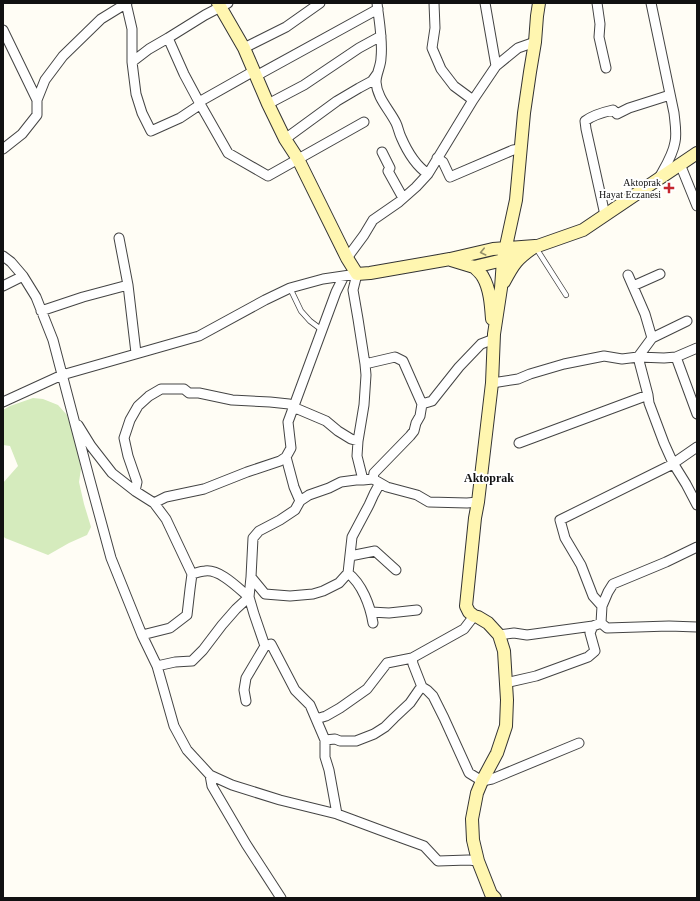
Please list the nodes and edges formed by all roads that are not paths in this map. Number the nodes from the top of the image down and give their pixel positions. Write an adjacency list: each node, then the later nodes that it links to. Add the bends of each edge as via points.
1 (126, 3): 15 (street, via 132,30); 21 (street, via 101,19 64,56 45,80)
2 (320, 3): 14 (street, via 286,27)
3 (434, 3): 22 (street, via 435,28 432,48 441,68 454,86)
4 (485, 3): 16 (street)
5 (539, 3): 13 (street)
6 (597, 3): 17 (street)
7 (651, 3): 20 (street)
8 (222, 4): 12 (street); 14 (street)
9 (377, 6): 11 (street); 18 (street)
10 (4, 32): 21 (street)
11 (381, 36): 19 (street); 24 (street, via 304,85)
12 (168, 38): 15 (street); 23 (street)
13 (535, 42): 16 (street, via 518,48); 28 (street)
14 (244, 48): 18 (street)
15 (132, 62): 23 (street, via 136,94 151,131 180,118 198,106)
16 (496, 66): 22 (street)
17 (606, 68)
18 (255, 73): 23 (street); 24 (street)
19 (378, 73): 26 (street, via 372,81 337,101); 34 (street, via 376,80 380,97 396,122 412,158)
20 (670, 95): 35 (street, via 674,113 675,142); 38 (street, via 617,114 614,110 605,112 585,121)
21 (37, 100): 27 (street, via 37,115 22,134)
22 (473, 100): 31 (street)
23 (199, 102): 32 (street, via 228,153 268,176)
24 (268, 104): 26 (street)
25 (364, 122): 32 (street)
26 (285, 139): 32 (street)
27 (3, 149)
28 (520, 149): 31 (street, via 450,177 443,162); 41 (street, via 516,200)
29 (382, 152): 36 (street, via 390,168 388,171)
30 (697, 152): 33 (street)
31 (437, 158): 34 (street)
32 (298, 159): 43 (street)
33 (680, 164): 35 (street); 37 (street)
34 (428, 174): 36 (street)
35 (659, 178): 38 (street)
36 (404, 198): 43 (street, via 373,220)
37 (697, 206)
38 (606, 215): 40 (street, via 583,230)
39 (118, 238): 52 (street)
40 (535, 246): 41 (street); 45 (street); 56 (street, via 517,260); 57 (lane)
41 (506, 248): 44 (street, one-way to 44); 45 (street)
42 (3, 256): 50 (street)
43 (347, 258): 47 (street)
44 (450, 259): 46 (street); 47 (street)
45 (503, 260): 46 (street); 56 (street)
46 (474, 266): 61 (street, via 483,277 490,297)
47 (357, 274): 51 (street); 67 (street, via 353,290)
48 (660, 274): 54 (street)
49 (628, 275): 54 (street)
50 (23, 276): 53 (street); 58 (street)
51 (344, 276): 55 (street); 60 (street)
52 (128, 285): 58 (street); 64 (street)
53 (3, 286)
54 (633, 286): 62 (street)
55 (290, 288): 60 (lane, via 310,322); 64 (street, via 199,336)
56 (501, 288): 61 (street)
57 (566, 294)
58 (41, 311): 68 (street, via 53,340)
59 (687, 321): 62 (street)
60 (322, 330): 73 (street)
61 (494, 337): 69 (street); 72 (street, via 481,344 432,400)
62 (652, 338): 65 (street)
63 (697, 348): 66 (street)
64 (136, 354): 68 (street)
65 (638, 357): 66 (street); 69 (street, via 622,359 604,356 564,364 518,379); 70 (street)
66 (676, 357): 74 (street)
67 (365, 364): 72 (street, via 395,357 403,361); 76 (street, via 364,405)
68 (62, 375): 71 (street); 75 (street)
69 (492, 383): 85 (street)
70 (648, 395): 77 (street); 80 (street)
71 (4, 401)
72 (422, 404): 82 (street, via 414,431 374,473)
73 (293, 407): 76 (street, via 326,421 338,431); 79 (street, via 288,422 291,448); 83 (street, via 289,404 232,400 189,393 184,389 161,389 138,406 124,438 137,482)
74 (697, 414)
75 (73, 417): 83 (street, via 112,473); 102 (street, via 112,558)
76 (358, 441): 81 (street, via 357,456)
77 (519, 443)
78 (697, 447): 80 (street)
79 (286, 457): 84 (street); 86 (street, via 204,488 166,497)
80 (673, 463): 87 (street); 95 (street, via 560,520 594,596)
81 (363, 480): 82 (street); 84 (street, via 341,482 309,494)
82 (376, 481): 85 (street, via 387,487 418,495 429,502); 89 (street, via 352,537)
83 (135, 491): 86 (street)
84 (300, 501): 93 (street, via 295,510 259,531 253,538)
85 (478, 502): 98 (street, via 466,606)
86 (154, 504): 92 (street, via 166,519)
87 (697, 505)
88 (697, 547): 95 (street, via 613,584)
89 (350, 556): 90 (street, via 375,552); 91 (street)
90 (396, 570)
91 (348, 573): 93 (street, via 339,583 323,591 290,596 265,594); 97 (street, via 361,589)
92 (192, 574): 94 (street, via 206,570 215,572); 102 (street, via 187,615 170,628)
93 (252, 578): 94 (street)
94 (249, 597): 104 (street); 106 (street, via 192,661)
95 (602, 606): 100 (street)
96 (417, 610): 97 (street)
97 (371, 612): 99 (street)
98 (474, 616): 103 (street, via 488,623); 105 (street, via 464,629)
99 (373, 622)
100 (597, 624): 101 (street, via 607,628); 103 (street, via 527,635); 107 (street, via 590,633 595,651 588,657 536,676)
101 (697, 627)
102 (142, 635): 106 (street)
103 (499, 635): 107 (street, via 504,651)
104 (264, 646): 109 (street, via 246,678); 110 (street, via 271,644 295,690 310,705)
105 (412, 658): 108 (street); 110 (street, via 387,663 367,690 326,716)
106 (157, 666): 113 (street, via 174,726 187,750)
107 (506, 683): 114 (street, via 506,726 497,753)
108 (422, 687): 111 (street, via 410,703 374,734 356,741); 114 (street, via 433,696 469,773)
109 (246, 700)
110 (316, 719): 111 (street)
111 (325, 740): 115 (street, via 325,757)
112 (579, 743): 114 (street)
113 (210, 775): 115 (street, via 232,785 280,800); 118 (street, via 212,786)
114 (482, 781): 116 (street, via 472,819)
115 (337, 814): 116 (street, via 424,846 438,861)
116 (478, 861): 117 (street)
117 (491, 897)
118 (281, 898)

